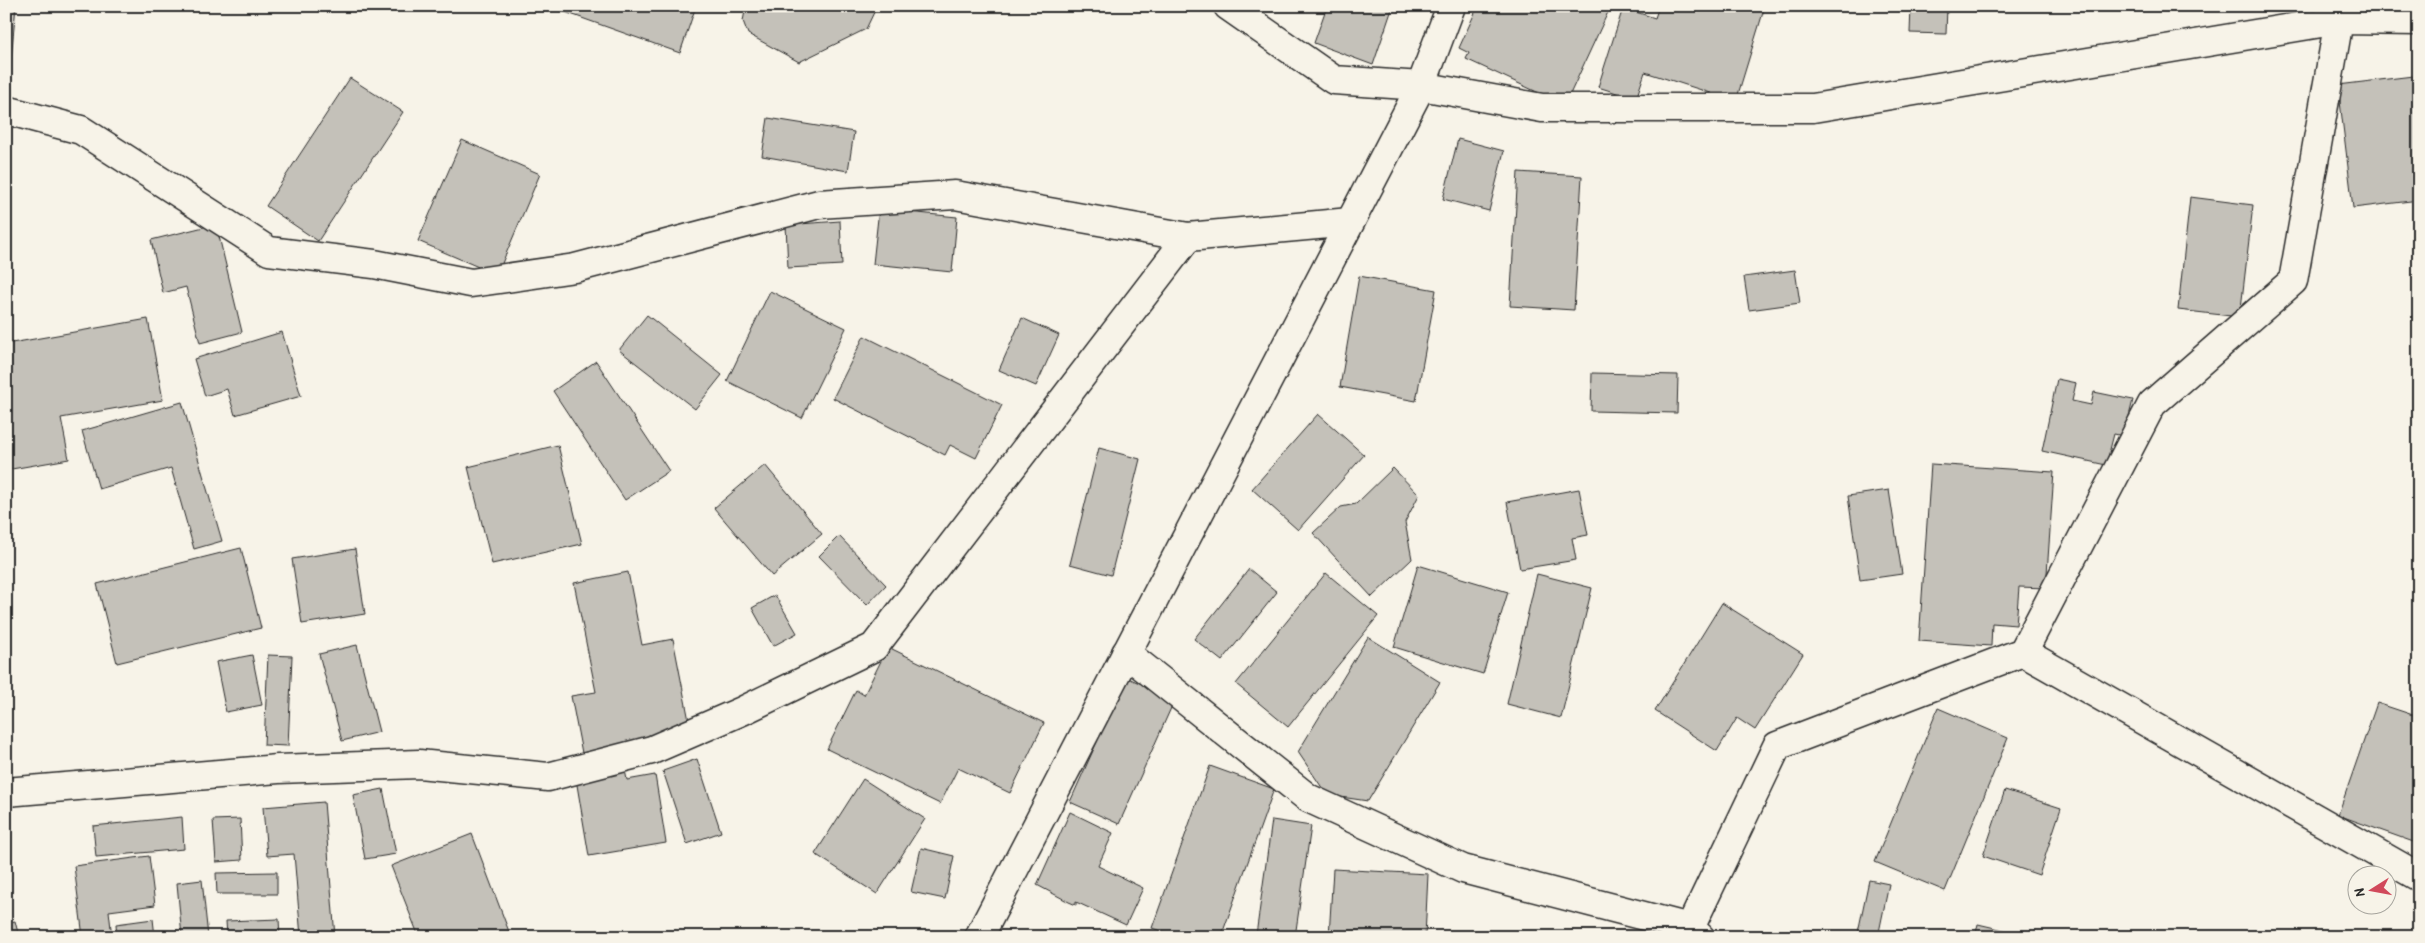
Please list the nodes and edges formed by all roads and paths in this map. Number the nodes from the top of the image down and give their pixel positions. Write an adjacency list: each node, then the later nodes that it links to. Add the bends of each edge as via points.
1 (1228, 6): 5 (street, via 1334,80)
2 (1451, 6): 5 (street)
3 (2339, 20): 4 (street); 5 (street, via 1813,108 1542,108); 9 (street, via 2293,281 2152,404)
4 (2419, 21)
5 (1421, 86): 7 (street)
6 (6, 110): 8 (street, via 81,130 269,251 374,264 471,283 575,268 819,204 954,195)
7 (1350, 222): 8 (street); 10 (street)
8 (1188, 237): 11 (street, via 874,647 742,711 652,750 548,777 419,764 278,770)
9 (2023, 652): 12 (street); 13 (street, via 1777,746)
10 (1126, 654): 13 (street, via 1308,798 1463,869); 14 (street)
11 (6, 792)
12 (2419, 877)
13 (1695, 932)
14 (979, 937)

